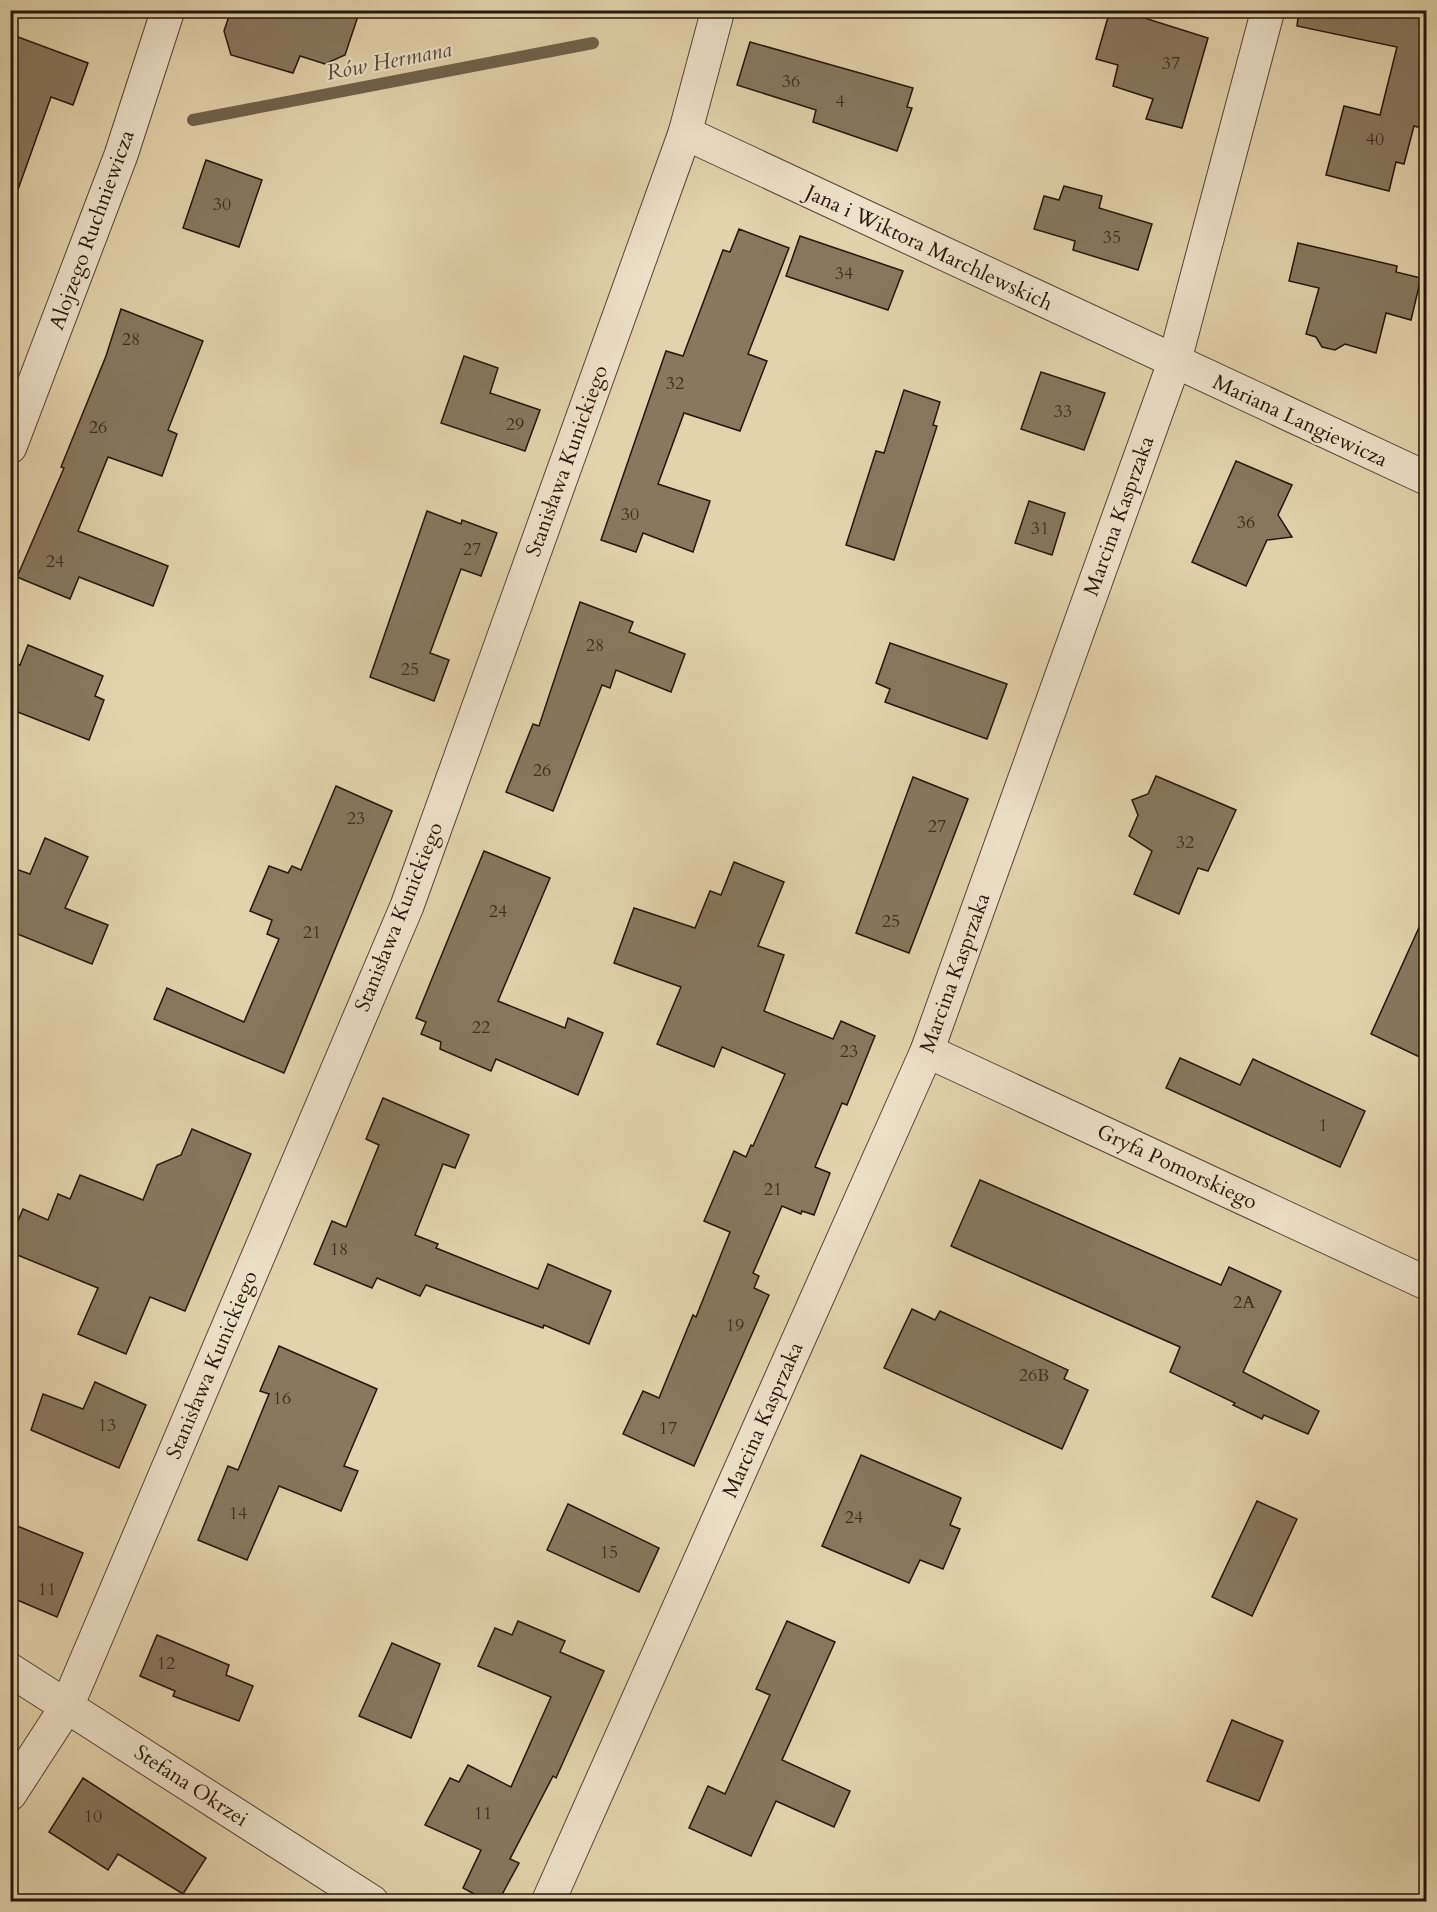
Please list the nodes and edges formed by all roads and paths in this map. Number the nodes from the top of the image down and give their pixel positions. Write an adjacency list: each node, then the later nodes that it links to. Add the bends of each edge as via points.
1 (168, 10): 6 (street, Alojzego Ruchniewicza, via 121,155)
2 (718, 10): 4 (street, Stanisława Kunickiego)
3 (1268, 10): 5 (street, Marcina Kasprzaka)
4 (685, 133): 5 (street, Jana i Wiktora Marchlewskich); 11 (street, Stanisława Kunickiego, via 407,906)
5 (1174, 363): 7 (street, Mariana Langiewicza); 8 (street, Marcina Kasprzaka)
6 (10, 447)
7 (1426, 478)
8 (927, 1051): 9 (street, Gryfa Pomorskiego); 14 (street, Marcina Kasprzaka)
9 (1426, 1283)
10 (10, 1670): 11 (street, Stefana Okrzei)
11 (67, 1706): 12 (street, Stanisława Kunickiego); 13 (street, Stefana Okrzei)
12 (10, 1794)
13 (372, 1902)
14 (548, 1902)

